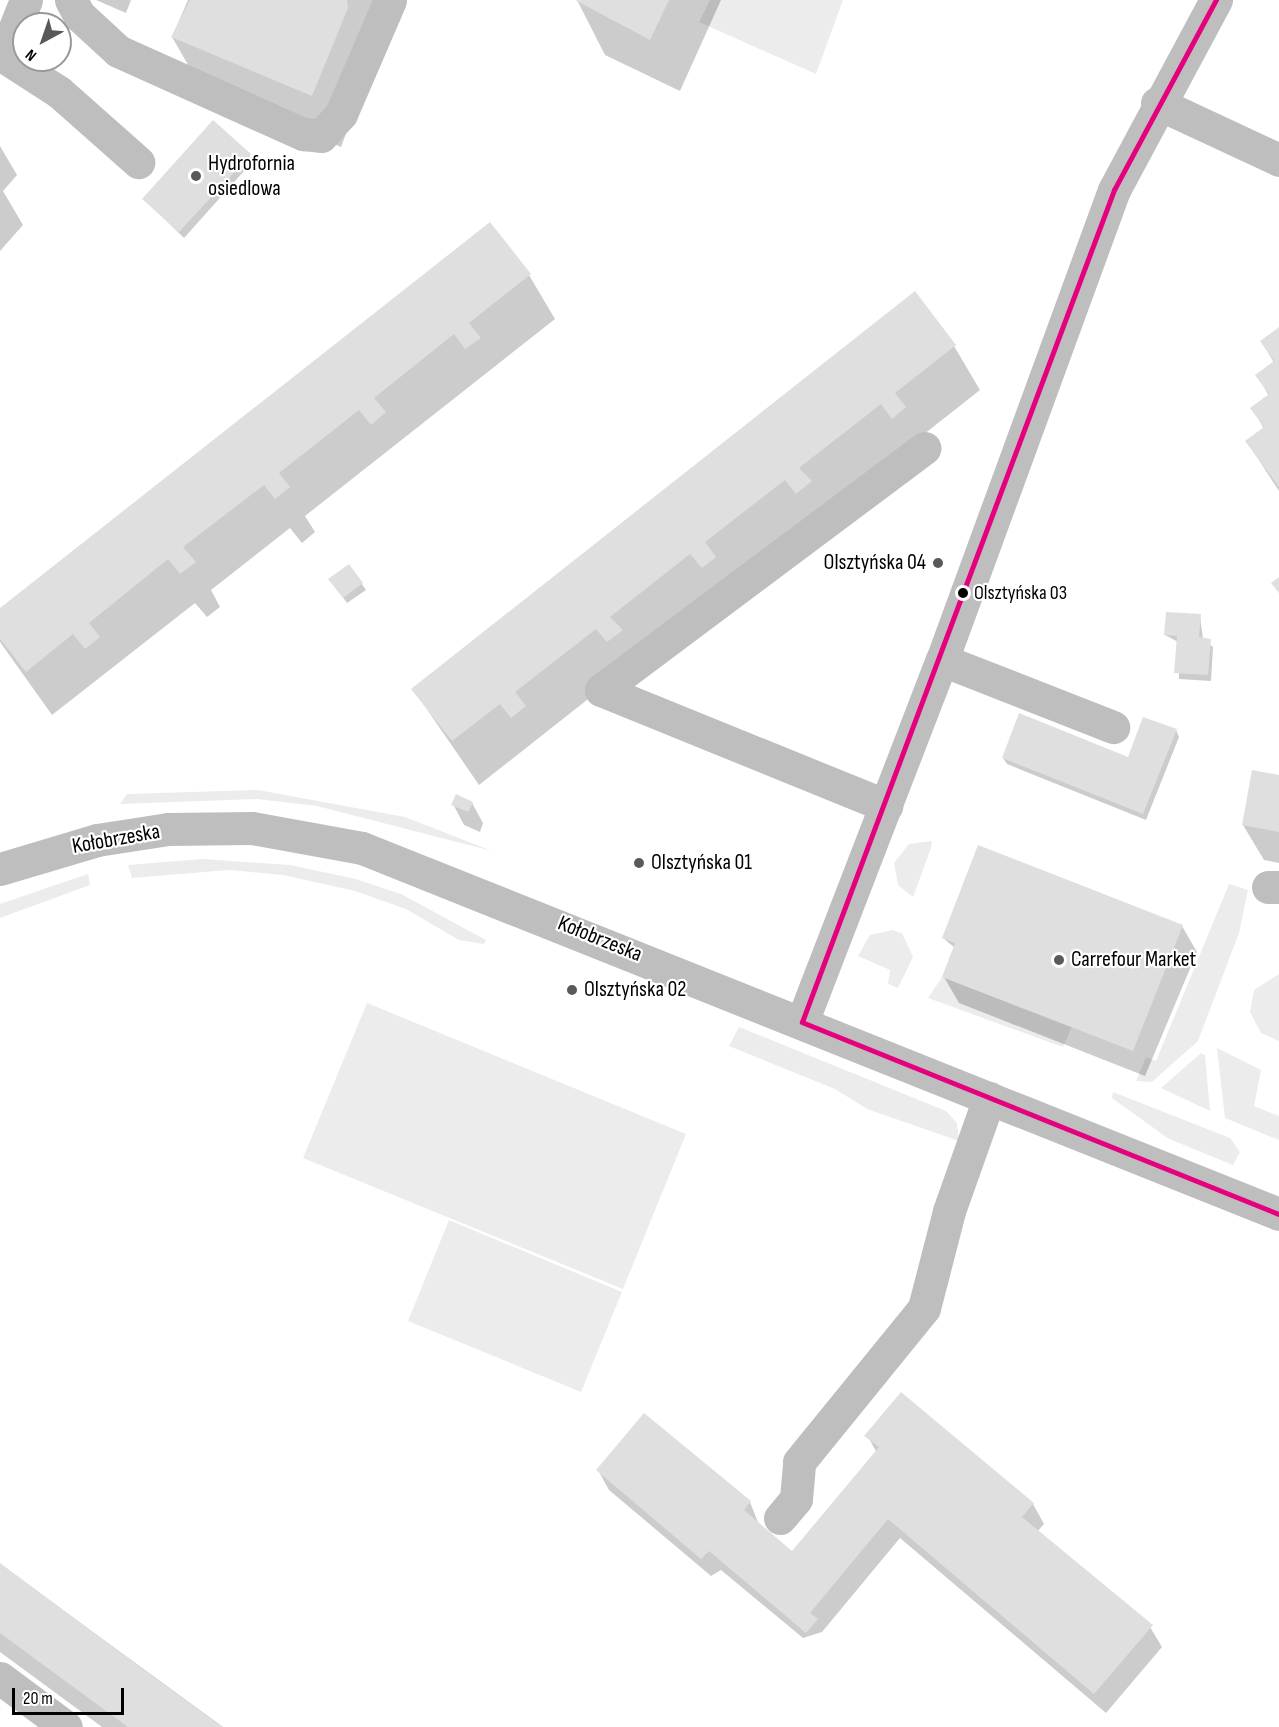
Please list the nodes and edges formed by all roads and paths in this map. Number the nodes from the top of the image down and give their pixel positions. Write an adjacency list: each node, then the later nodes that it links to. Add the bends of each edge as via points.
1 (26, 0): 5 (street)
2 (71, 0): 3 (street, via 79,15 118,51 303,134 321,136 341,114)
3 (390, 0)
4 (1216, 0): 6 (street)
5 (2, 54): 8 (street, via 59,92)
6 (1157, 103): 7 (street); 10 (street, via 1114,190 1080,276)
7 (1279, 160)
8 (138, 162)
9 (925, 448): 12 (street, via 601,690)
10 (942, 660): 11 (street); 12 (street)
11 (1113, 727)
12 (886, 806): 14 (street)
13 (0, 869): 14 (street, Kołobrzeska, via 35,855 138,832 252,828 300,834 412,863)
14 (801, 1022): 15 (street, Kołobrzeska)
15 (989, 1098): 16 (street, Kołobrzeska); 17 (street, via 949,1210 924,1308 799,1462 796,1499)
16 (1279, 1214)
17 (780, 1518)
18 (0, 1678): 19 (street)
19 (66, 1727)

